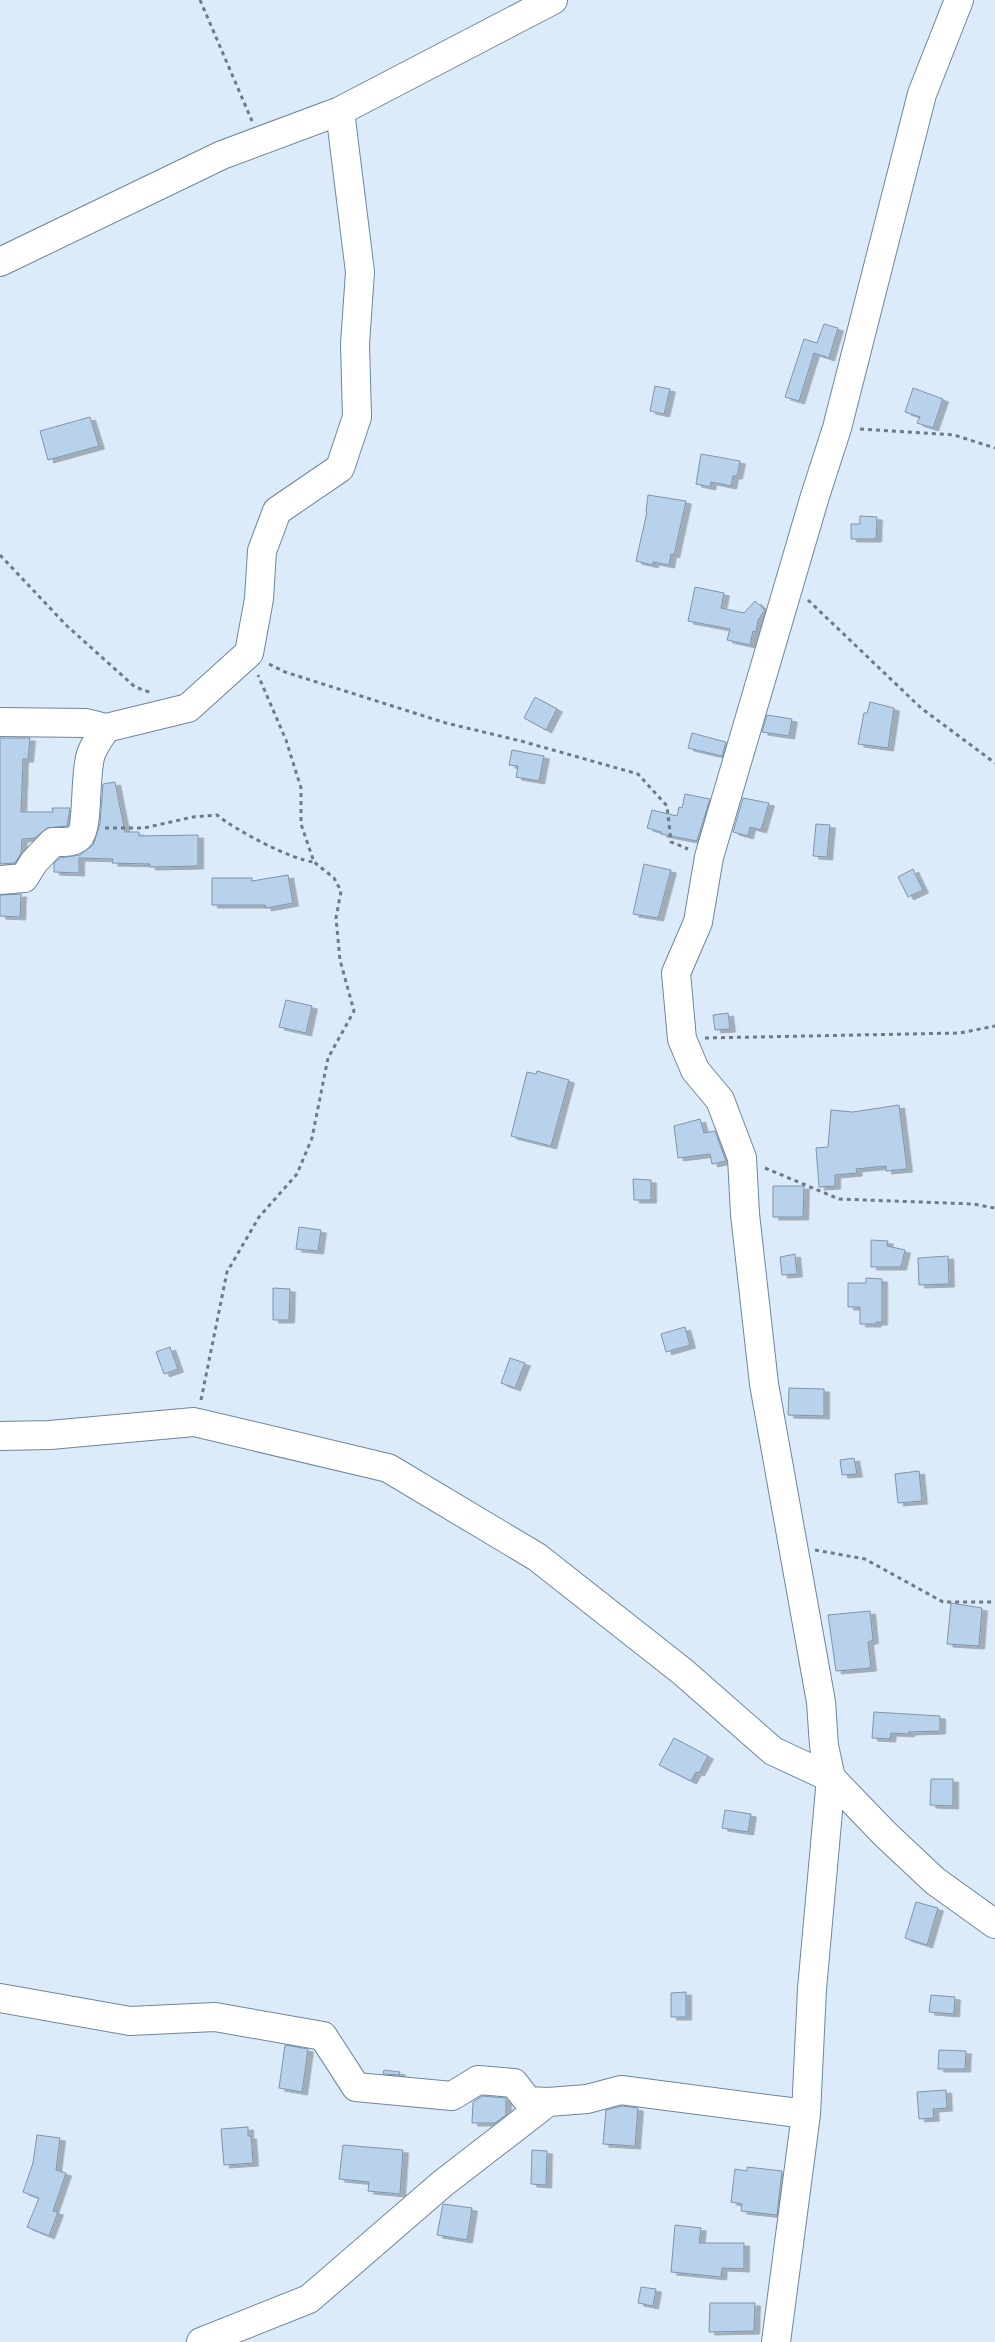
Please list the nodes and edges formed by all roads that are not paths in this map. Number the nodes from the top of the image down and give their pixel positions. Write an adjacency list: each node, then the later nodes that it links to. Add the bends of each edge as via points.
1 (553, 0): 3 (street)
2 (959, 0): 9 (street, via 922,94 837,428 710,857 698,922 676,973 682,1039 695,1070 720,1100 742,1158 764,1384 821,1702 824,1746)
3 (340, 111): 4 (street, via 222,155); 6 (street, via 360,272 355,344 357,417 340,468 277,512 262,551 259,599 249,653 188,708)
4 (0, 262)
5 (0, 722): 6 (street, via 86,723)
6 (106, 728): 7 (street, via 91,754 85,785 85,828 78,838 53,842 24,878)
7 (0, 880)
8 (0, 1436): 9 (street, via 50,1435 194,1422 388,1468 537,1557 682,1672 773,1751)
9 (831, 1778): 10 (street, via 935,1881); 13 (street, via 812,1989)
10 (995, 1924)
11 (0, 1998): 12 (street, via 130,2021 216,2017 324,2036 356,2087 452,2096 478,2080 514,2083 528,2100)
12 (548, 2102): 13 (street, via 587,2099 621,2090); 14 (street, via 442,2184 309,2298)
13 (806, 2114): 15 (street)
14 (201, 2342)
15 (776, 2342)

